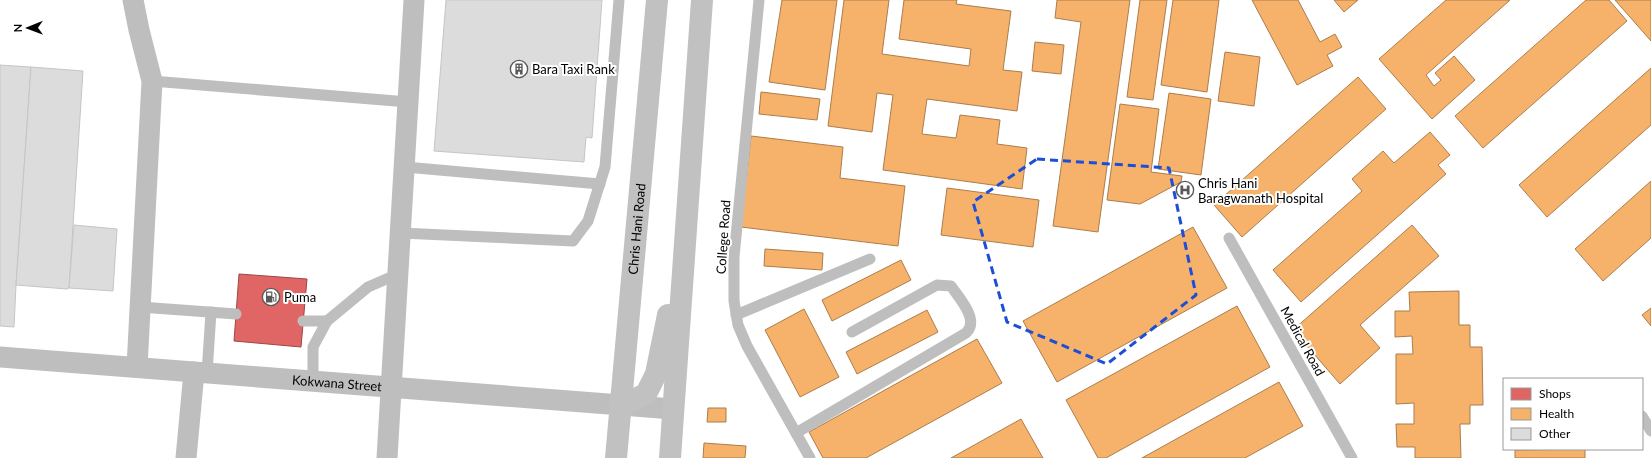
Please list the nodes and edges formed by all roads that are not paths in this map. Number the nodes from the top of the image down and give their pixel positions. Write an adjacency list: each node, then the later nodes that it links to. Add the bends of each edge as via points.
1 (121, 0): 2 (street)
2 (133, 0): 8 (street)
3 (414, 0): 9 (street)
4 (619, 0): 11 (lane, via 605,167)
5 (657, 0): 29 (main road, Chris Hani Road)
6 (702, 0): 12 (main road)
7 (759, 0): 20 (lane, College Road, via 734,257)
8 (152, 81): 9 (lane); 17 (street)
9 (408, 102): 10 (street)
10 (404, 167): 11 (lane); 13 (street)
11 (600, 184): 13 (lane, via 588,221 573,241)
12 (687, 201): 29 (main road, via 656,374 646,394); 30 (main road)
13 (401, 233): 16 (street)
14 (1229, 238): 39 (lane, Medical Road)
15 (870, 259): 20 (lane)
16 (398, 274): 22 (lane, via 368,287); 28 (street)
17 (140, 307): 18 (lane); 25 (street)
18 (211, 312): 19 (lane); 26 (lane)
19 (236, 314)
20 (736, 315): 33 (lane, College Road, via 747,346)
21 (303, 321): 22 (lane)
22 (327, 322): 27 (lane, via 313,347)
23 (852, 332): 33 (lane, via 937,285 951,286 970,316 971,324 966,333)
24 (0, 357): 25 (street, Kokwana Street)
25 (137, 367): 26 (street, Kokwana Street)
26 (200, 373): 27 (street, Kokwana Street); 34 (street)
27 (313, 381): 28 (street, Kokwana Street)
28 (392, 387): 29 (street, Kokwana Street); 35 (street)
29 (620, 406): 30 (street, Kokwana Street); 36 (main road, Chris Hani Road)
30 (673, 409): 37 (main road)
31 (1643, 418): 32 (lane)
32 (1651, 431)
33 (796, 433): 38 (lane, College Road)
34 (186, 458)
35 (387, 458)
36 (616, 458)
37 (670, 458)
38 (810, 458)
39 (1352, 458)

